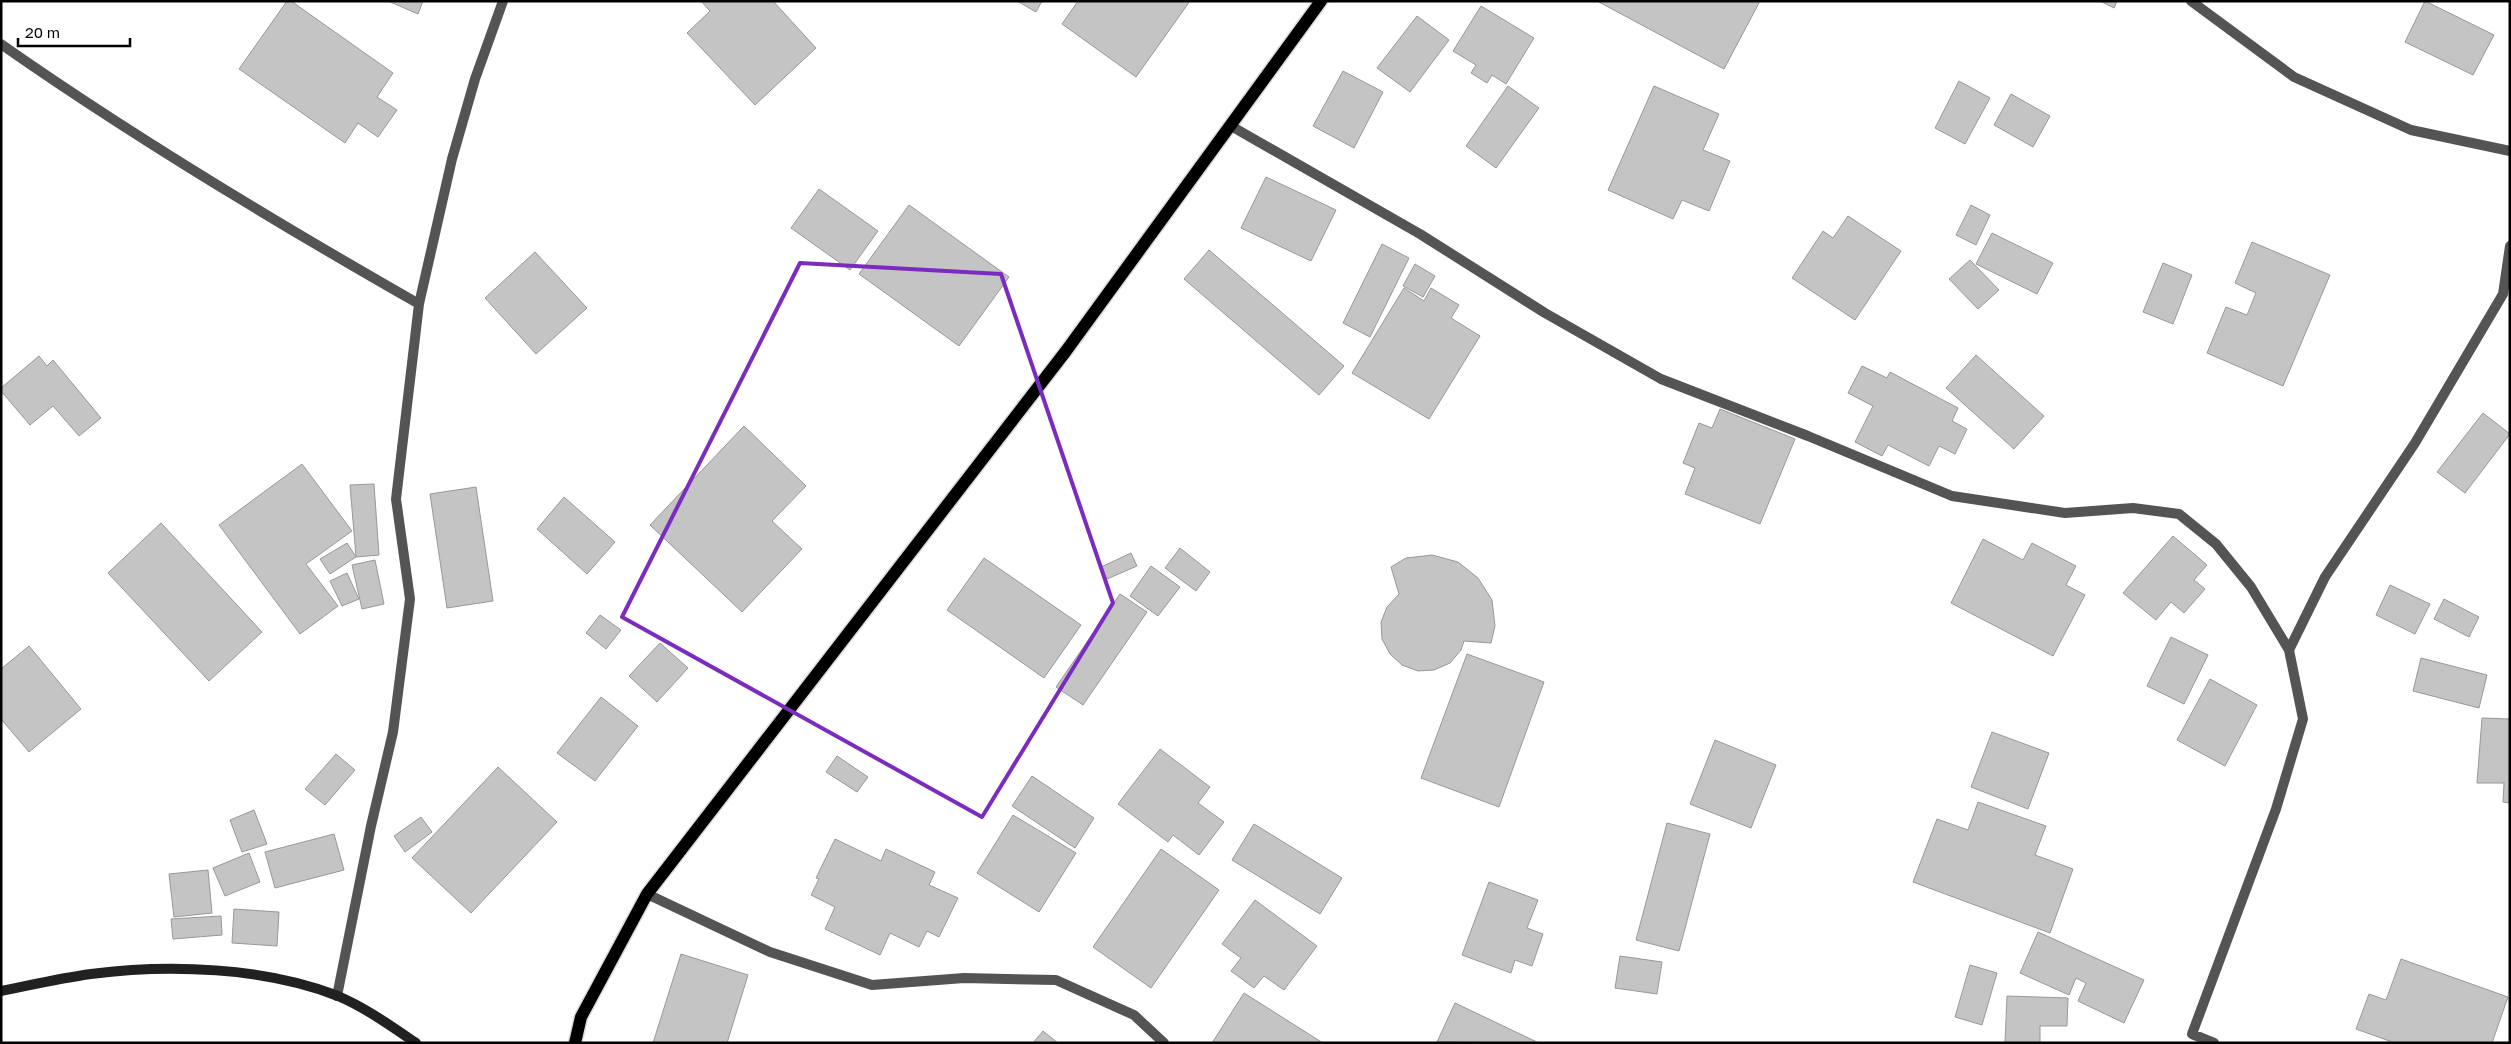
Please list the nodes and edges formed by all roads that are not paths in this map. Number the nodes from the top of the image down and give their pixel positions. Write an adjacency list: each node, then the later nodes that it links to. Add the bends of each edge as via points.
1 (503, 1): 8 (street, via 475,79 452,159)
2 (1322, 1): 5 (main road)
3 (2191, 1): 6 (street, via 2294,77 2412,130)
4 (1, 44): 8 (street, via 58,84 306,240)
5 (1231, 126): 9 (street, via 1420,234 1545,313 1661,379 1952,496 2065,513 2133,508 2178,514 2216,544 2251,586); 10 (main road, via 1066,351)
6 (2510, 151)
7 (2510, 246): 9 (street, via 2504,294 2415,443 2325,577)
8 (419, 304): 12 (street, via 396,499 410,599 393,732)
9 (2289, 650): 13 (street, via 2303,719 2276,809)
10 (647, 894): 15 (main road, via 581,1017); 16 (street, via 770,952 872,985 964,978 1056,980 1134,1015)
11 (1, 991): 12 (main road, via 91,974 198,970 261,976)
12 (337, 996): 14 (main road)
13 (2191, 1038): 17 (street)
14 (416, 1043)
15 (574, 1043)
16 (1164, 1043)
17 (2214, 1043)

